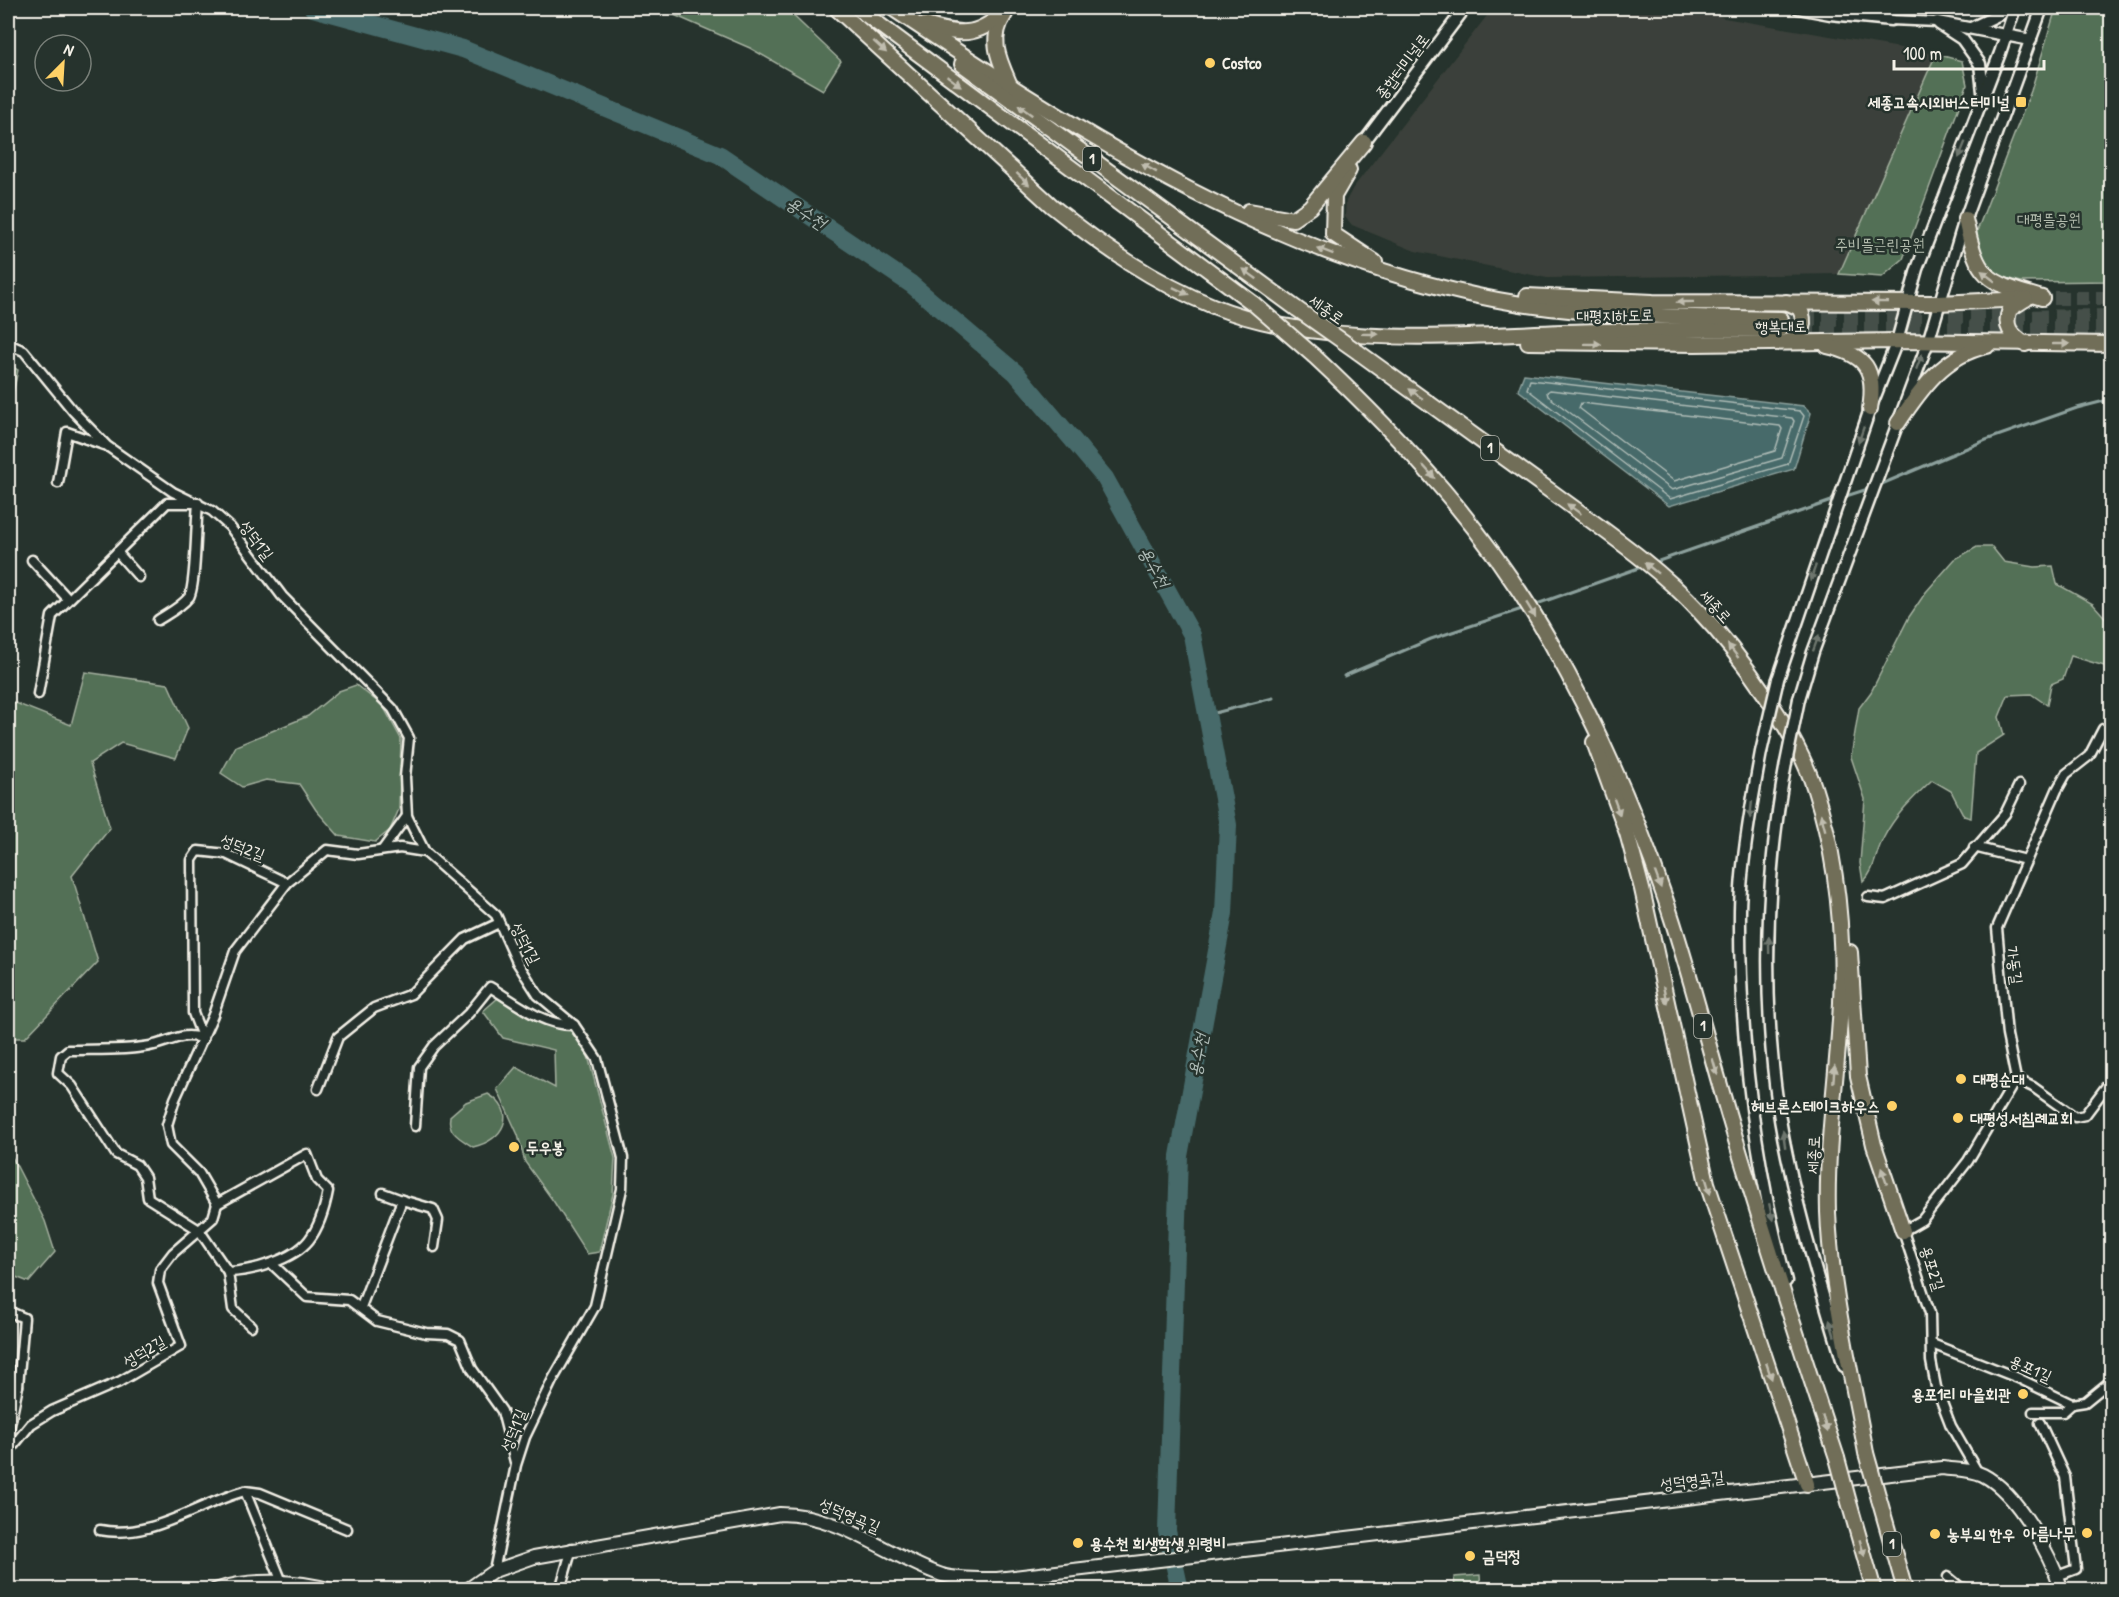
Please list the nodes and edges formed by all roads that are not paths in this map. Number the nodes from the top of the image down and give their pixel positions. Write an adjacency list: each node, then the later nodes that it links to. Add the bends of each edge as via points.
1 (836, 8): 27 (highway, 대평지하도로, one-way to 27, via 1052,206 1124,261 1215,306 1308,329 1356,334)
2 (857, 8): 45 (highway, 1, one-way to 45, bridge, via 1254,304 1314,356 1399,438 1442,486 1511,580)
3 (890, 8): 11 (highway); 54 (highway, 세종로 / 1, one-way to 3, bridge, via 1814,786 1802,758 1742,662 1681,592)
4 (1010, 8): 11 (highway, via 975,33 944,31); 16 (highway, via 1000,21 995,47)
5 (1465, 8): 18 (street, 종합터미널로)
6 (1798, 8): 10 (street)
7 (2007, 8): 13 (street)
8 (2015, 8): 14 (street)
9 (2042, 8): 15 (street)
10 (1892, 20): 12 (street)
11 (913, 22): 16 (highway)
12 (1936, 22): 13 (street); 17 (street, via 1962,39 1980,64)
13 (1970, 28): 14 (street)
14 (2007, 34): 15 (street); 17 (street)
15 (2031, 40): 20 (street)
16 (1010, 85): 19 (highway, one-way to 16, via 1088,134)
17 (1983, 96): 25 (street, one-way to 25)
18 (1364, 142): 19 (highway, via 1310,207 1293,219 1267,217); 21 (highway, via 1334,196 1332,234)
19 (1208, 199): 21 (highway, one-way to 19, via 1281,233)
20 (1965, 219): 23 (highway, one-way to 20, via 2012,289 1982,273); 26 (street)
21 (1400, 276): 22 (highway)
22 (1462, 291): 24 (highway, 행복대로, one-way to 22, via 1653,302); 27 (highway, 대평지하도로, via 1600,314)
23 (2042, 298)
24 (1781, 301): 25 (highway, 행복대로, one-way to 24); 27 (highway, via 1799,308 1804,321 1794,340)
25 (1906, 302): 26 (highway, 행복대로); 28 (street)
26 (1938, 303): 30 (street); 33 (highway, 행복대로, via 2026,299 2010,309 2007,324 2011,335)
27 (1782, 330): 29 (highway, 행복대로)
28 (1897, 341): 29 (highway, 행복대로); 30 (highway, 행복대로); 35 (street)
29 (1802, 342): 35 (highway, via 1840,349 1868,366 1873,390)
30 (1928, 342): 32 (highway, 행복대로); 36 (street, one-way to 30)
31 (8, 344): 37 (street, 성덕1길, via 24,351)
32 (2000, 344): 33 (highway, 행복대로); 36 (highway, via 1978,348 1940,368)
33 (2025, 344): 34 (highway, 행복대로, one-way to 34)
34 (2112, 345)
35 (1870, 409): 79 (street, one-way to 79, bridge, via 1778,678 1754,792 1740,908 1746,1067 1760,1160 1782,1267)
36 (1898, 423): 83 (street, one-way to 36, bridge, via 1812,1262 1786,1154 1773,1068 1768,912 1779,796 1799,699)
37 (107, 446): 38 (street, via 67,432); 39 (street, 성덕1길, via 173,492)
38 (58, 483)
39 (198, 503): 40 (street, via 167,503); 44 (street, via 194,584 189,596); 49 (street, 성덕1길, via 230,527 282,596 393,709 409,738)
40 (117, 552): 42 (street); 43 (street)
41 (32, 560): 43 (street)
42 (139, 577)
43 (68, 599): 46 (street, via 52,616)
44 (158, 620)
45 (1567, 673): 79 (highway, 1, one-way to 79, via 1633,811 1665,899); 88 (highway, one-way to 88, via 1627,833 1707,1183)
46 (38, 694)
47 (2103, 729): 53 (street, 가동길, via 2089,756 2066,774 2056,790)
48 (2019, 785): 50 (street, via 2005,814)
49 (407, 816): 51 (street); 52 (street, 성덕1길)
50 (1974, 847): 53 (street); 56 (street, via 1962,864 1885,899)
51 (383, 849): 52 (street); 55 (street, via 358,854 327,850)
52 (425, 852): 57 (street, 성덕1길, via 470,890)
53 (2026, 860): 60 (street, 가동길, via 1997,928 1996,940)
54 (1836, 879): 68 (highway, one-way to 54, via 1874,1145 1858,1076 1849,936); 83 (highway, 세종로 / 1, one-way to 54, via 1828,1210 1842,967)
55 (287, 883): 59 (street, via 235,951); 59 (street, 성덕2길, via 226,854 198,850 192,860 193,1013)
56 (1868, 897)
57 (499, 922): 58 (street, 성덕1길, via 538,995); 62 (street, via 465,939 411,994 374,1008 338,1036)
58 (574, 1025): 63 (street, via 560,1026 490,987 419,1067); 86 (street, 성덕1길, via 592,1050 605,1082 623,1158 622,1189 595,1306 553,1379)
59 (203, 1039): 66 (street, via 167,1125 171,1145 199,1173); 67 (street, via 193,1034 154,1045 68,1050 61,1056 58,1073 72,1086 116,1154 137,1165 145,1177 148,1198)
60 (2016, 1079): 61 (street, via 2075,1117 2085,1115); 68 (street, 용포2길, via 1968,1161 1922,1220)
61 (2112, 1079)
62 (318, 1089)
63 (415, 1126)
64 (383, 1193): 65 (street)
65 (402, 1200): 69 (street, via 433,1209 438,1220); 72 (street)
66 (217, 1204): 67 (street, 성덕2길, via 213,1218); 70 (street, via 307,1154 317,1180 328,1191 322,1215 309,1240)
67 (199, 1230): 71 (street); 85 (street, 성덕2길, via 173,1253 160,1270 158,1283 182,1346 119,1382 52,1411 31,1424)
68 (1903, 1231): 75 (street, 용포2길, via 1930,1313)
69 (434, 1247)
70 (272, 1264): 71 (street); 72 (street, 성덕1길, via 307,1297 349,1300)
71 (228, 1272): 74 (street, via 233,1308)
72 (361, 1307): 86 (street, 성덕1길, via 377,1321 448,1334 460,1340 472,1369 502,1411)
73 (8, 1311): 78 (street, via 24,1318)
74 (250, 1326)
75 (1932, 1344): 80 (street, 용포1길); 87 (street, 용포2길, via 1933,1376 1943,1407)
76 (2112, 1380): 80 (street, via 2085,1402)
77 (8, 1384): 78 (street)
78 (18, 1386): 84 (street)
79 (1814, 1389): 101 (highway, 1, one-way to 101, bridge)
80 (2072, 1404): 81 (street, via 2063,1412)
81 (2032, 1412)
82 (2040, 1423): 94 (street, via 2065,1477 2076,1569)
83 (1861, 1424): 102 (highway, 세종로 / 1, bridge)
84 (8, 1434)
85 (8, 1452)
86 (516, 1465): 93 (street, 성덕1길)
87 (1978, 1474): 88 (main road, 성덕영곡길, via 1942,1468); 94 (main road, 용포2길, via 2008,1495)
88 (1807, 1484): 92 (main road, 성덕영곡길, via 997,1579 942,1575 852,1531 806,1514 780,1514)
89 (245, 1491): 90 (street, via 260,1493); 91 (street, via 133,1533); 96 (street)
90 (347, 1529)
91 (100, 1530)
92 (572, 1548): 93 (main road, 성덕영곡길); 100 (street)
93 (494, 1571): 99 (main road, 성덕영곡길)
94 (2057, 1576): 104 (main road, 용포2길)
95 (1948, 1577): 103 (street, via 1960,1587)
96 (282, 1582): 97 (main road); 98 (main road)
97 (215, 1590)
98 (332, 1590)
99 (467, 1590)
100 (560, 1590)
101 (1874, 1590)
102 (1905, 1590)
103 (1974, 1590)
104 (2062, 1590)

